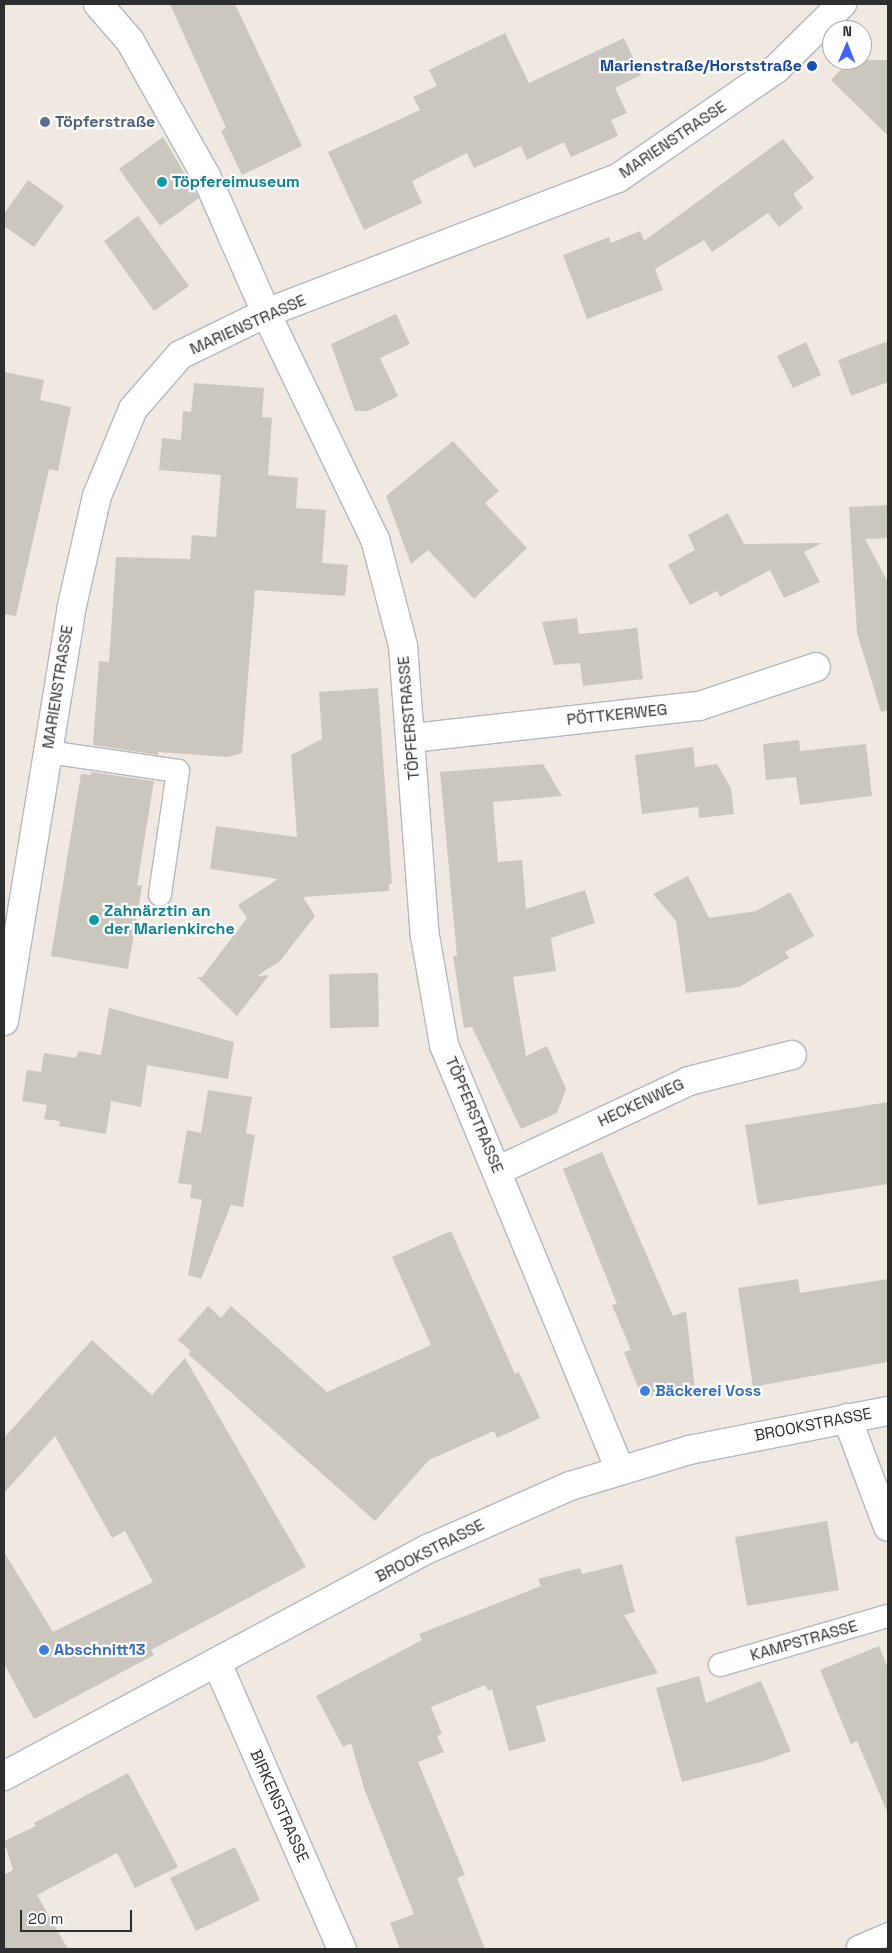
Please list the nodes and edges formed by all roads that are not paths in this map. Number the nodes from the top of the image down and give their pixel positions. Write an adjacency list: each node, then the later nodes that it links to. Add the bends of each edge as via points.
1 (98, 4): 3 (street, TÖPFERSTRASSE, via 130,41 206,176)
2 (842, 4): 3 (street, MARIENSTRASSE, via 776,69 618,178)
3 (266, 313): 5 (street, TÖPFERSTRASSE, via 375,540 403,646); 6 (street, MARIENSTRASSE, via 180,356 133,410 97,496 70,610)
4 (816, 667): 5 (street, PÖTTKERWEG, via 699,706)
5 (412, 738): 10 (street, TÖPFERSTRASSE, via 425,936 444,1045)
6 (48, 752): 7 (lane, via 178,772); 8 (street, MARIENSTRASSE)
7 (160, 895)
8 (4, 1021)
9 (792, 1055): 10 (street, HECKENWEG, via 690,1081)
10 (497, 1171): 13 (street, TÖPFERSTRASSE)
11 (888, 1411): 12 (street, BROOKSTRASSE)
12 (847, 1418): 13 (street, BROOKSTRASSE, via 724,1442); 14 (street)
13 (620, 1469): 16 (street, BROOKSTRASSE, via 519,1507 430,1548)
14 (888, 1527)
15 (888, 1616): 17 (lane, KAMPSTRASSE)
16 (217, 1663): 18 (street, BROOKSTRASSE); 21 (street, BIRKENSTRASSE)
17 (720, 1665)
18 (4, 1776)
19 (888, 1934): 20 (lane)
20 (858, 1947)
21 (337, 1948)

